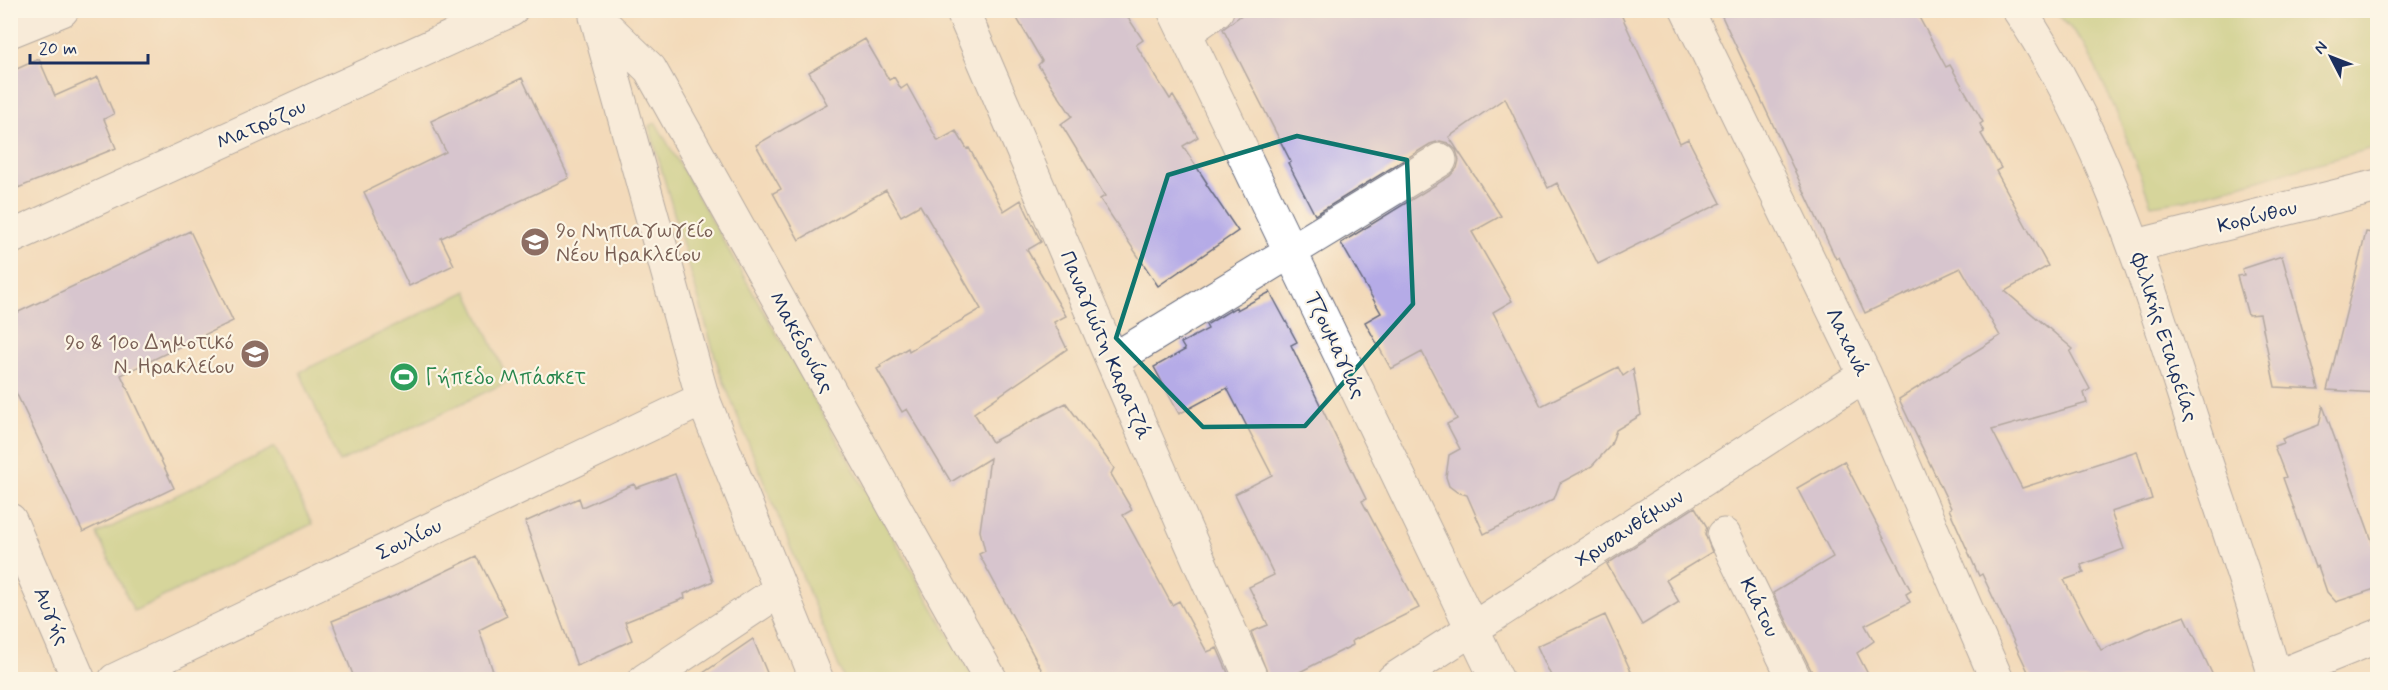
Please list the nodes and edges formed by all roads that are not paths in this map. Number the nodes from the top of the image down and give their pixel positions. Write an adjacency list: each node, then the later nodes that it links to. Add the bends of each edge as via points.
1 (62, 10): 9 (street)
2 (511, 10): 12 (street, Ματρόζου)
3 (962, 10): 15 (street, Παναγιώτη Καρατζά)
4 (1217, 10): 8 (street)
5 (1687, 10): 16 (street, Λαχανά)
6 (2019, 10): 13 (street, Φιλικής Εταιρείας, via 2045,49 2090,136)
7 (595, 14): 17 (street, Μακεδονίας); 28 (street, Μακεδονίας, via 650,69)
8 (1179, 22): 14 (street, Τζουμαγιάς)
9 (10, 31)
10 (1440, 160): 14 (street)
11 (2378, 186): 13 (street, Κορίνθου)
12 (10, 238)
13 (2136, 246): 23 (street, Φιλικής Εταιρείας)
14 (1292, 252): 15 (street); 21 (street, Τζουμαγιάς)
15 (1113, 360): 29 (street, Παναγιώτη Καρατζά)
16 (1865, 375): 21 (street, Χρυσανθέμων); 33 (street, Λαχανά)
17 (703, 399): 20 (street, Μακεδονίας); 25 (street, Σουλίου)
18 (10, 520): 24 (street, Αυγής)
19 (1724, 535): 32 (street, Κιάτου)
20 (780, 590): 26 (street); 27 (street, Μακεδονίας)
21 (1472, 630): 30 (street, Χρυσανθέμων); 31 (street, Τζουμαγιάς)
22 (2378, 636): 23 (street)
23 (2273, 678)
24 (79, 680)
25 (115, 680)
26 (645, 680)
27 (817, 680)
28 (992, 680)
29 (1252, 680)
30 (1393, 680)
31 (1497, 680)
32 (1795, 680)
33 (1997, 680)

